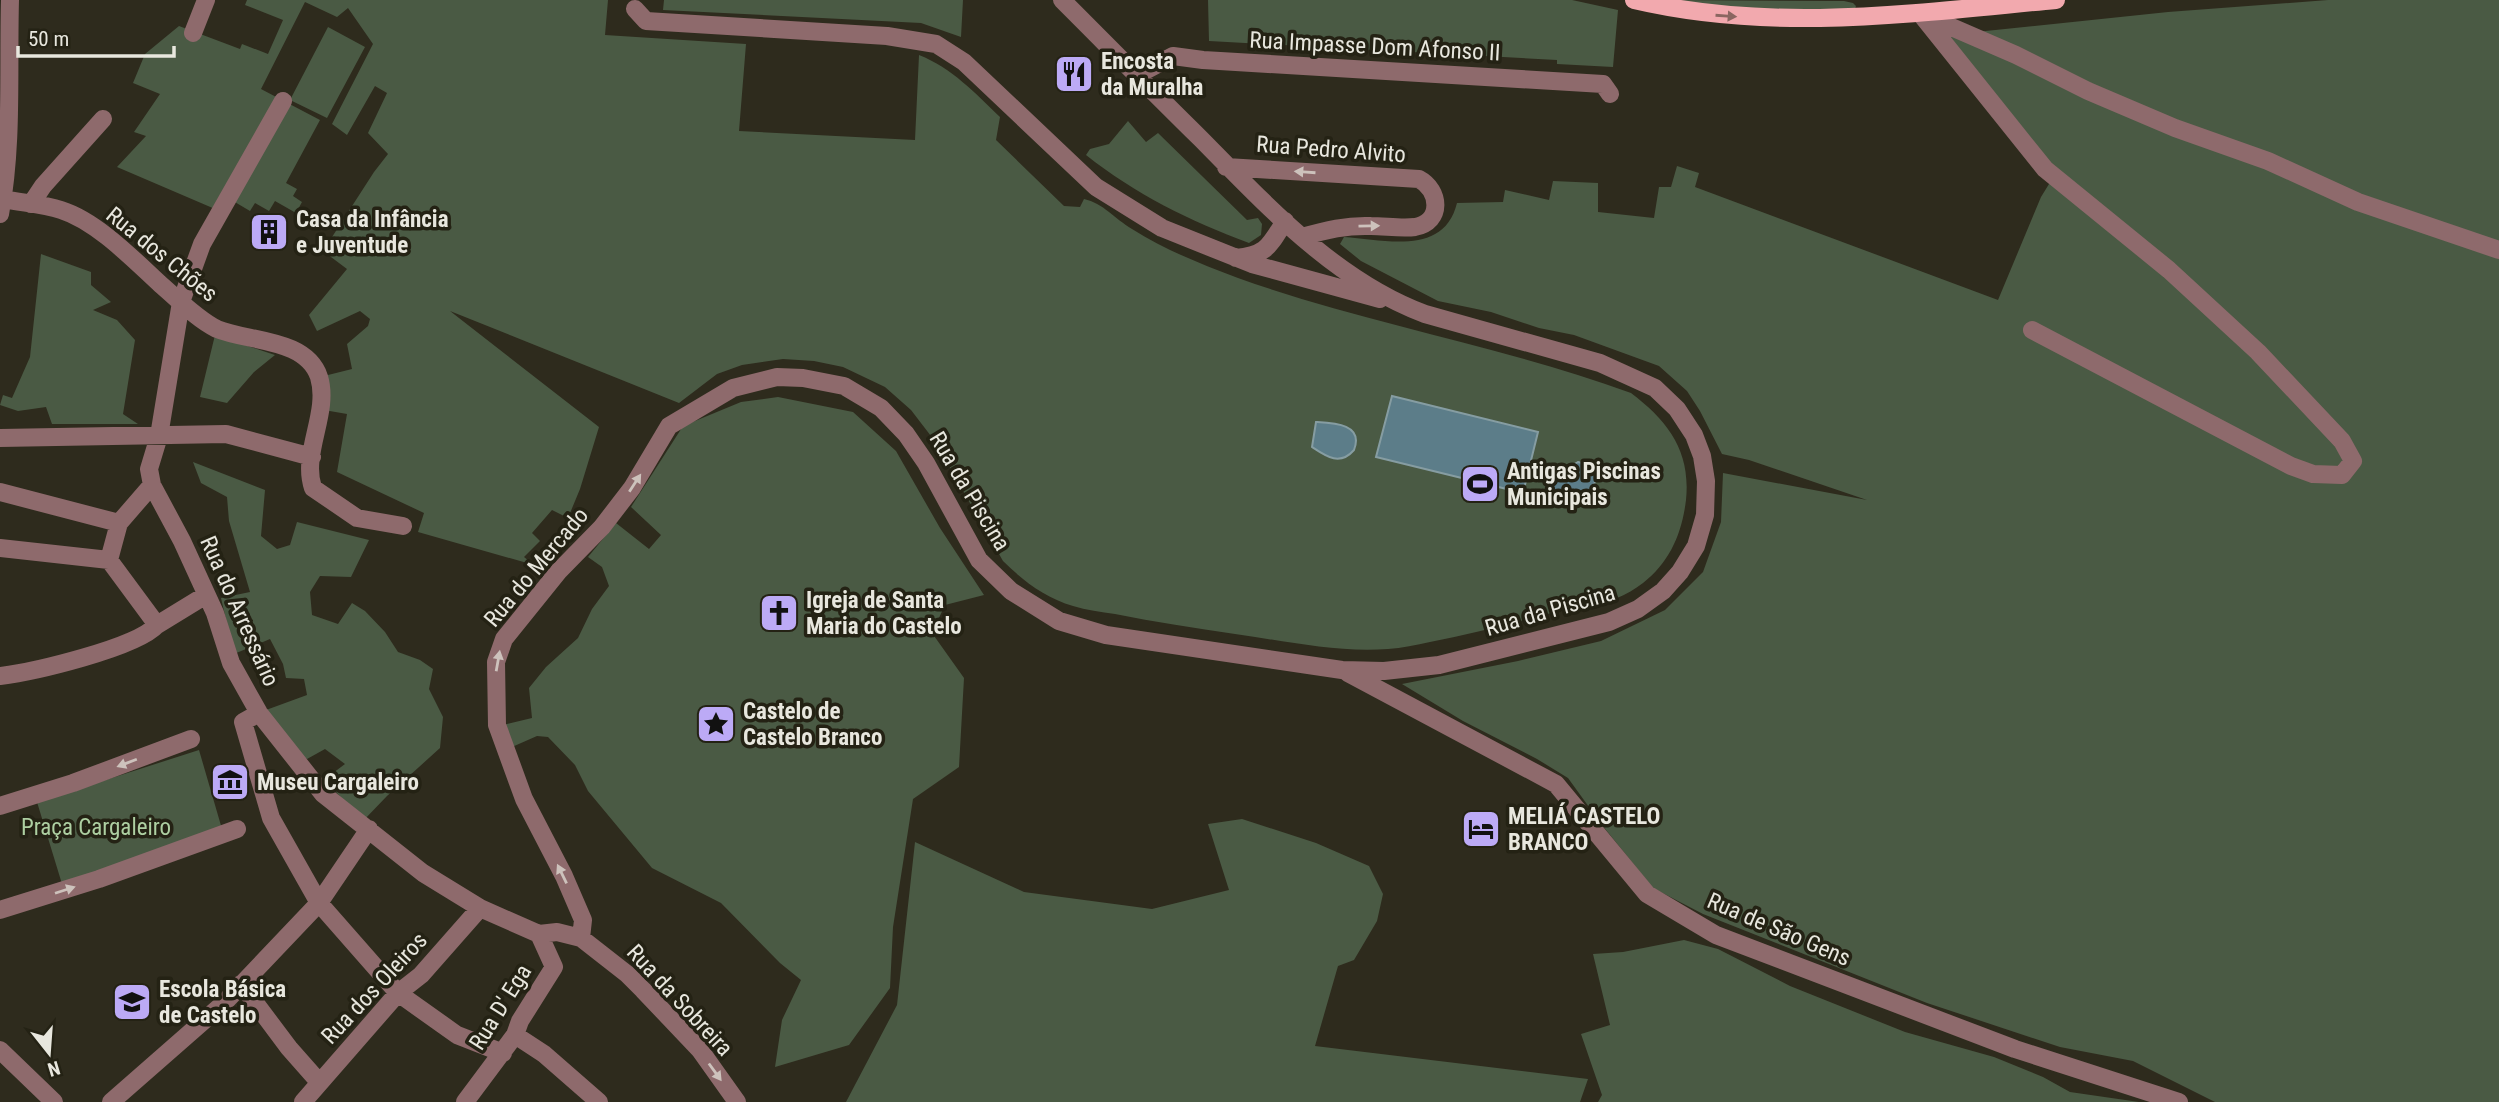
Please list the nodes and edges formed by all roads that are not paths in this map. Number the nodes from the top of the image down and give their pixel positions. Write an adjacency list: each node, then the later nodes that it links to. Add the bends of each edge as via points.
1 (10, 0): 15 (street)
2 (205, 0): 8 (street)
3 (1062, 0): 9 (street, Rua da Piscina)
4 (1634, 0): 7 (main road, one-way to 7, via 1711,15 1785,20)
5 (2056, 0): 7 (main road)
6 (635, 9): 19 (street, via 646,21 887,36 936,44 964,62 1096,187 1162,228)
7 (1920, 13): 18 (street, via 2175,128 2268,161 2358,202); 22 (street, via 2045,169 2169,270 2259,352 2334,433 2353,461 2342,475 2313,474 2291,466)
8 (193, 33)
9 (1137, 75): 10 (street, Rua Impasse Dom Afonso II, via 1173,56 1603,84); 13 (street, Rua da Piscina)
10 (1610, 94)
11 (283, 101): 20 (street, via 202,244)
12 (103, 119): 14 (street)
13 (1226, 167): 16 (street, Rua da Piscina); 17 (street, Rua Pedro Alvito, one-way to 13, via 1334,227 1415,227 1433,216 1433,191 1419,179)
14 (31, 204): 15 (street, Rua dos Chões); 20 (street, Rua dos Chões, via 63,210 106,235)
15 (2, 207)
16 (1285, 221): 17 (street, Rua da Piscina); 19 (street, via 1267,248 1255,256)
17 (1302, 237): 21 (street, Rua da Piscina)
18 (2499, 250)
19 (1236, 258): 21 (street)
20 (181, 303): 24 (street); 26 (street, Rua dos Chões, via 216,328 288,348 309,360 319,377 320,406)
21 (1396, 304): 35 (street, Rua da Piscina, via 1600,363 1655,388 1677,409 1694,435 1706,481 1705,515 1696,546 1672,582 1638,609 1609,622 1439,665)
22 (2032, 330)
23 (695, 408): 35 (street, Rua da Piscina, via 733,387 777,377 844,386 881,408 906,434 979,560 1011,591 1059,621 1106,635); 46 (street, Rua do Mercado, one-way to 23, via 583,920 524,799 497,725 496,662 504,639 625,498 669,426)
24 (159, 436): 25 (street); 26 (street, via 226,434); 27 (street, via 149,469)
25 (0, 439)
26 (312, 457): 30 (street, via 313,488 357,518)
27 (152, 485): 29 (street); 33 (street, Rua do Arressário)
28 (0, 492): 29 (street)
29 (120, 523): 32 (street)
30 (403, 526)
31 (0, 548): 32 (street)
32 (108, 560): 34 (street)
33 (206, 595): 34 (street); 37 (street, Rua do Arressário)
34 (157, 625): 36 (street, via 152,631 85,656)
35 (1342, 670): 59 (street, Rua de São Gens, via 1556,784 1647,894 1716,935 2015,1049)
36 (0, 676)
37 (251, 718): 41 (street, Rua do Arressário, via 316,787); 42 (street, via 271,818)
38 (191, 739): 39 (street, one-way to 39)
39 (0, 806)
40 (237, 829): 44 (street, one-way to 40)
41 (369, 829): 42 (street); 43 (street, Rua do Arressário, via 423,873)
42 (319, 903): 47 (street); 48 (street)
43 (480, 908): 45 (street, Rua do Arressário); 48 (street, Rua dos Oleiros, via 421,975)
44 (0, 910)
45 (539, 934): 46 (street, Rua do Arressário, via 558,932); 49 (street, Rua D' Ega, via 554,967)
46 (581, 938): 58 (street, Rua da Sobreira, one-way to 58, via 643,990 699,1050)
47 (241, 984): 52 (street); 54 (street)
48 (398, 993): 51 (street, via 457,1035); 52 (street, Rua dos Oleiros)
49 (515, 1035): 51 (street, Rua D' Ega); 57 (street)
50 (0, 1050): 53 (street)
51 (503, 1053): 56 (street, Rua D' Ega)
52 (319, 1082): 55 (street, Rua dos Oleiros)
53 (54, 1102)
54 (111, 1102)
55 (303, 1102)
56 (465, 1102)
57 (599, 1102)
58 (737, 1102)
59 (2179, 1102)

